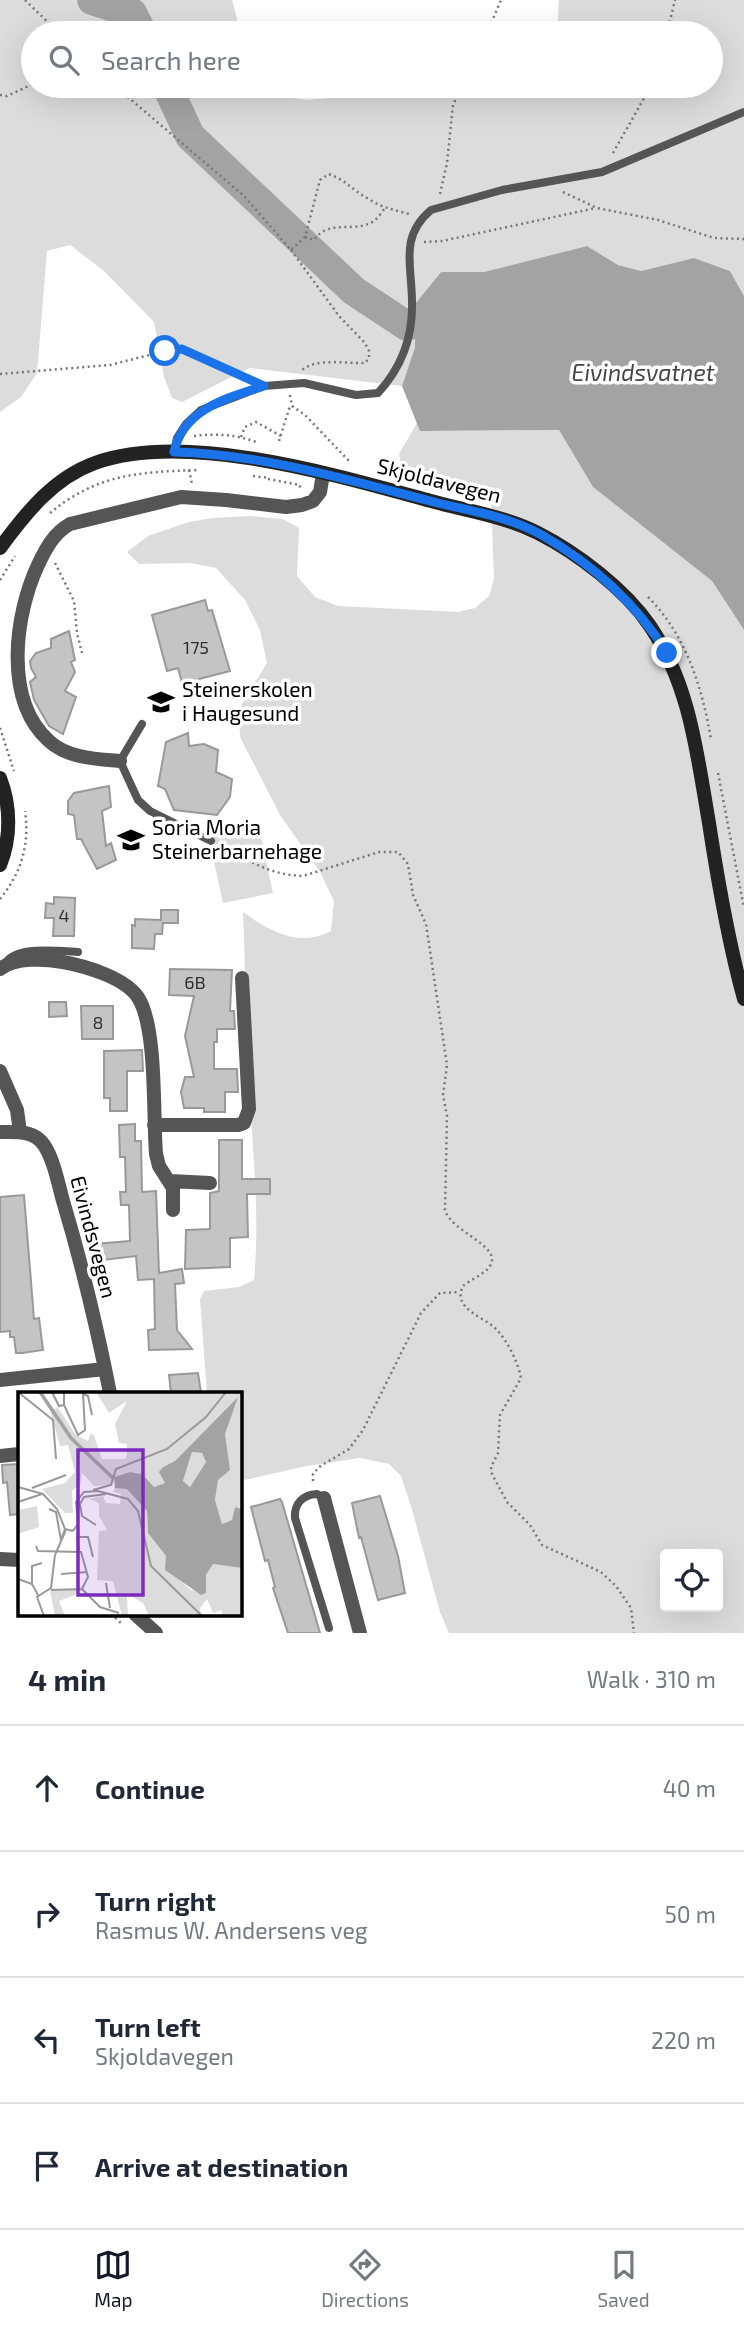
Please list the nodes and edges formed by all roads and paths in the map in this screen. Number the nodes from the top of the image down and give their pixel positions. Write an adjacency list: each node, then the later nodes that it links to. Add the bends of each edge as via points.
1 (25, 0): 4 (path)
2 (501, 0): 5 (path)
3 (675, 0): 6 (path)
4 (47, 21)
5 (492, 21)
6 (670, 21)
7 (21, 90): 8 (path)
8 (0, 96)
9 (129, 98): 22 (path, via 244,196)
10 (456, 98): 15 (path, via 440,185)
11 (644, 98): 13 (path)
12 (744, 113): 13 (lane)
13 (602, 172): 14 (lane)
14 (545, 183): 15 (lane); 17 (path)
15 (442, 207): 18 (lane)
16 (386, 208): 18 (path); 19 (path, via 375,221 362,226 340,225 326,229 314,240); 19 (path, via 329,174 320,180)
17 (597, 208): 20 (path, via 659,220 715,238); 21 (path, via 442,241)
18 (422, 217): 21 (lane)
19 (305, 237): 22 (path)
20 (744, 239)
21 (411, 243): 24 (lane, via 409,338 391,379 378,393 356,395)
22 (291, 250): 24 (path, via 369,351 365,363 305,367)
23 (0, 374): 25 (path, via 110,365 182,349)
24 (293, 383): 25 (lane)
25 (264, 386): 28 (lane, via 201,410 186,424)
26 (281, 436): 27 (path); 28 (path, via 256,422 245,427 241,437 215,433); 29 (path, via 292,406)
27 (279, 441)
28 (175, 445): 30 (main road, Skjoldavegen); 33 (main road, Skjoldavegen, via 116,457 73,473 47,491)
29 (353, 469)
30 (323, 474): 34 (street, via 320,492 302,505 181,497 70,524); 48 (main road, Skjoldavegen, via 503,518 538,533 599,574 648,623 667,653 690,717 723,908)
31 (268, 479): 32 (path)
32 (300, 485)
33 (0, 548)
34 (46, 548): 36 (path, via 74,601); 39 (street, via 23,604 18,669 23,698 49,741 90,759)
35 (642, 591): 38 (path, via 670,624 689,658 705,704)
36 (82, 653)
37 (142, 724): 39 (lane)
38 (712, 744)
39 (120, 761): 42 (lane, via 138,800 150,811)
40 (718, 771): 44 (path)
41 (0, 778): 43 (main road, via 9,820)
42 (211, 841): 56 (path, via 272,873 291,876 379,852 398,852 405,858 428,934 447,1065 443,1095 447,1116 445,1210 452,1224 484,1245 492,1259)
43 (0, 865)
44 (744, 908)
45 (78, 952): 46 (lane, via 20,952)
46 (2, 967): 50 (street, via 23,961 84,966 116,978 139,998 149,1031)
47 (242, 978): 50 (street, via 249,1109 244,1123)
48 (744, 999)
49 (0, 1071): 52 (street, via 18,1111)
50 (154, 1125): 53 (street, via 159,1166)
51 (0, 1132): 52 (street)
52 (20, 1132): 57 (street, Eivindsvegen, via 44,1144 51,1161)
53 (170, 1181): 54 (street); 55 (street)
54 (211, 1184)
55 (173, 1210)
56 (460, 1292): 62 (path, via 440,1293 421,1313 363,1430 349,1449 313,1474); 69 (path, via 464,1306 499,1333 520,1369 521,1378 500,1415 492,1474 507,1502 542,1545 601,1572 616,1586 631,1608)
57 (105, 1368): 58 (street); 59 (street, Eivindsvegen)
58 (0, 1380)
59 (110, 1392)
60 (18, 1454): 61 (street)
61 (0, 1456)
62 (320, 1496): 66 (lane, via 298,1502 295,1518); 68 (street)
63 (0, 1559): 64 (street)
64 (18, 1560)
65 (137, 1616): 67 (street)
66 (329, 1628)
67 (156, 1633)
68 (360, 1633)
69 (634, 1633)

